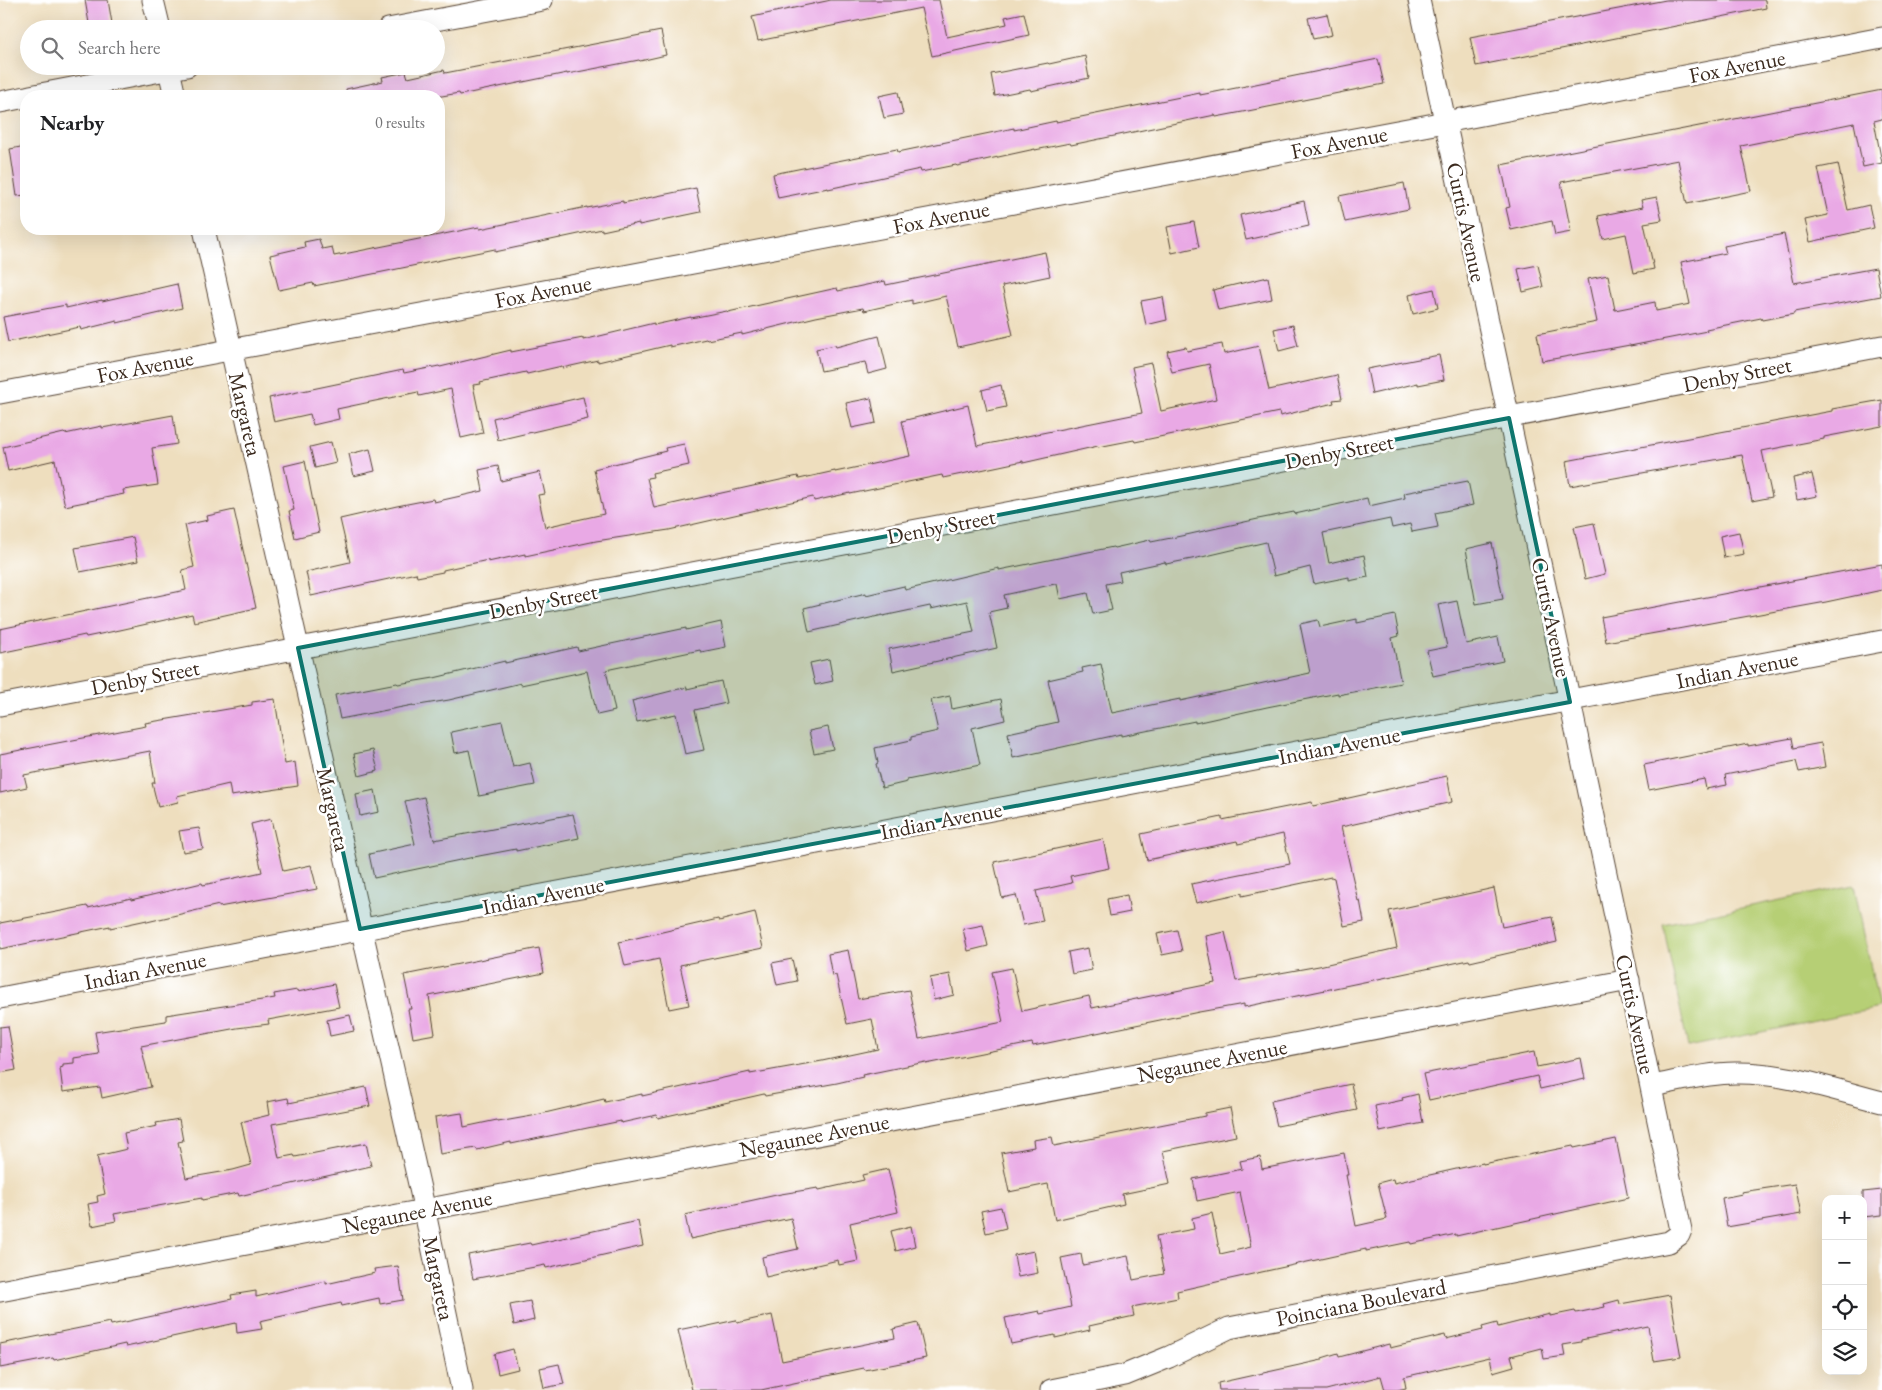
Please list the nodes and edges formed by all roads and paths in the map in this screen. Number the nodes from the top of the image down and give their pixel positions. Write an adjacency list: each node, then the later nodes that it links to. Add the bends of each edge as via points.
1 (153, 0): 4 (street)
2 (542, 0): 5 (street)
3 (1419, 0): 13 (street, Curtis Avenue)
4 (158, 20)
5 (436, 20)
6 (1882, 38): 13 (street, Fox Avenue)
7 (136, 75): 9 (street)
8 (175, 75): 10 (street)
9 (62, 90)
10 (175, 90)
11 (20, 98): 12 (street)
12 (0, 102)
13 (1446, 122): 16 (street, Fox Avenue); 18 (street, Curtis Avenue)
14 (205, 235): 16 (street, Margareta)
15 (1882, 346): 18 (street, Denby Street)
16 (231, 350): 17 (street, Fox Avenue); 20 (street, Margareta)
17 (0, 393)
18 (1508, 418): 20 (street, Denby Street); 21 (street, Curtis Avenue)
19 (1882, 641): 21 (street, Indian Avenue)
20 (298, 648): 22 (street, Denby Street); 23 (street, Margareta)
21 (1570, 702): 23 (street, Indian Avenue); 24 (street, Curtis Avenue)
22 (0, 705)
23 (360, 929): 25 (street, Indian Avenue); 28 (street, Margareta)
24 (1629, 980): 26 (street, Curtis Avenue); 28 (street, Negaunee Avenue)
25 (0, 998)
26 (1652, 1086): 27 (street, via 1734,1072 1790,1078); 29 (street, Curtis Avenue, via 1681,1230)
27 (1882, 1102)
28 (424, 1210): 30 (street, Negaunee Avenue); 31 (street, Margareta)
29 (1679, 1235): 32 (street, Poinciana Boulevard, via 1669,1242 1229,1328 1132,1372)
30 (0, 1291)
31 (462, 1390)
32 (1051, 1390)

